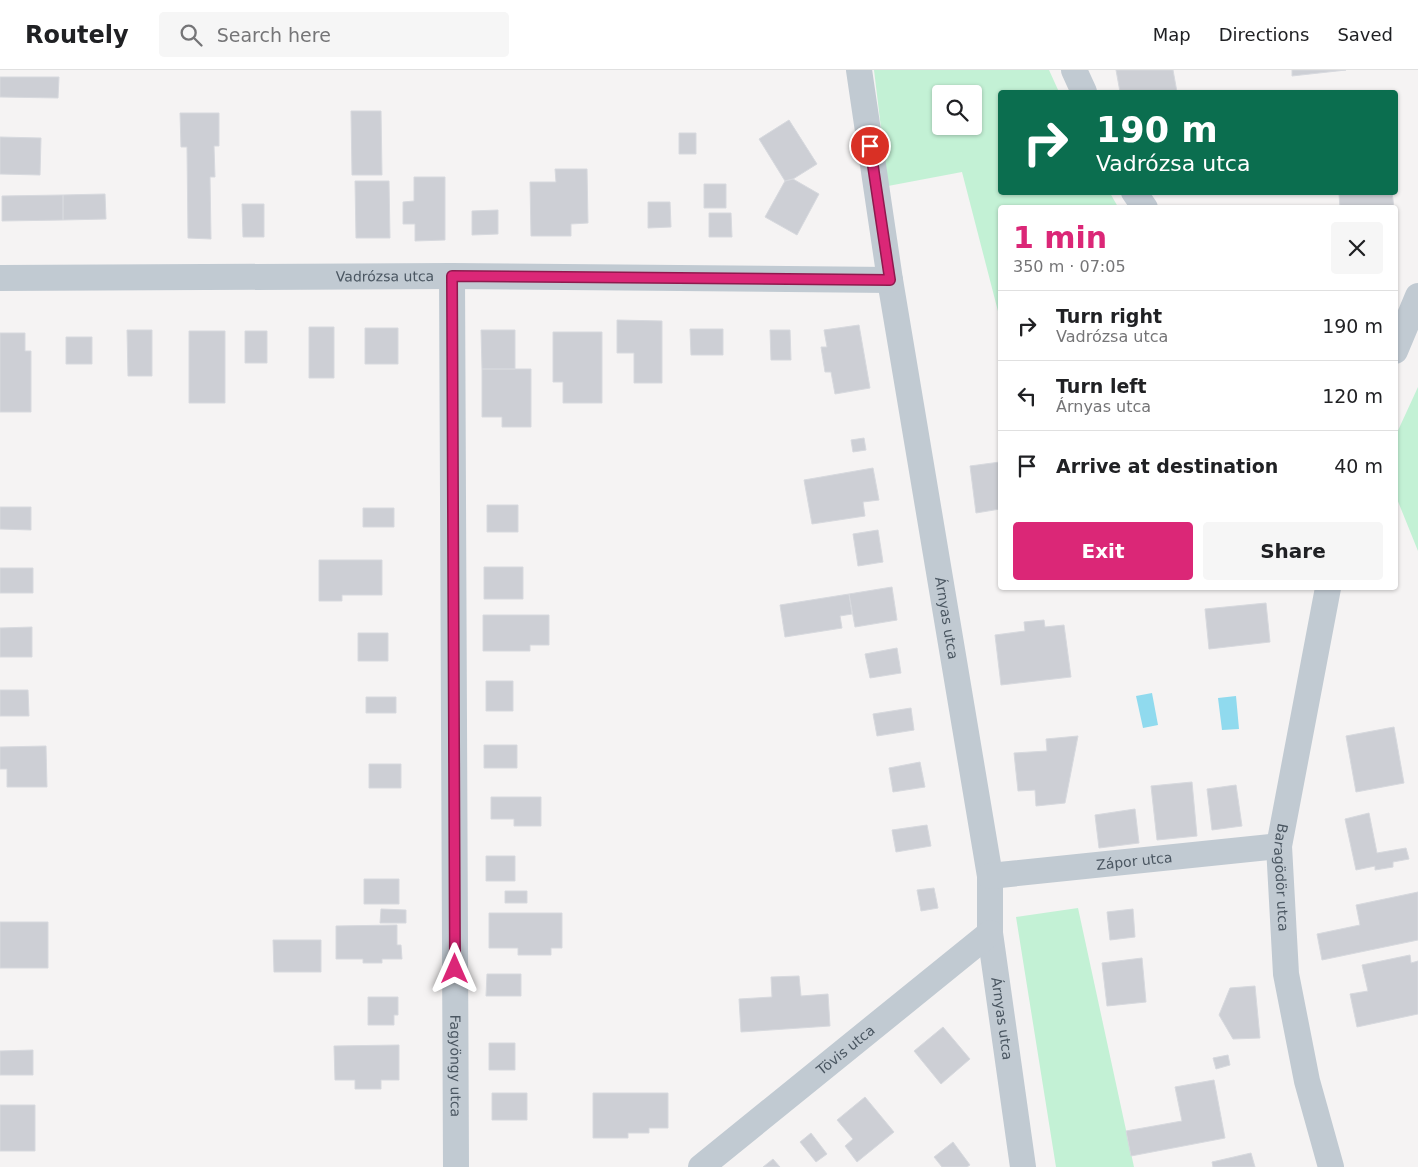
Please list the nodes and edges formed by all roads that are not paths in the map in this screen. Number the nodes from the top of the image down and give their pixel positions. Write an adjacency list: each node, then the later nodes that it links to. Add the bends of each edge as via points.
1 (859, 70): 6 (street, Árnyas utca)
2 (1074, 70): 3 (street)
3 (1083, 90)
4 (452, 276): 5 (street, Vadrózsa utca); 6 (street, Vadrózsa utca); 13 (street, Fagyöngy utca)
5 (0, 278)
6 (890, 280): 11 (street, Árnyas utca)
7 (1418, 296): 8 (street)
8 (1398, 344)
9 (1328, 590): 10 (street, Baragödör utca)
10 (1279, 846): 11 (street, Zápor utca); 16 (street, Baragödör utca, via 1286,974 1307,1081)
11 (990, 876): 12 (street, Árnyas utca)
12 (990, 933): 14 (street, Tövis utca); 15 (street, Árnyas utca)
13 (456, 1167)
14 (701, 1167)
15 (1023, 1167)
16 (1331, 1167)

